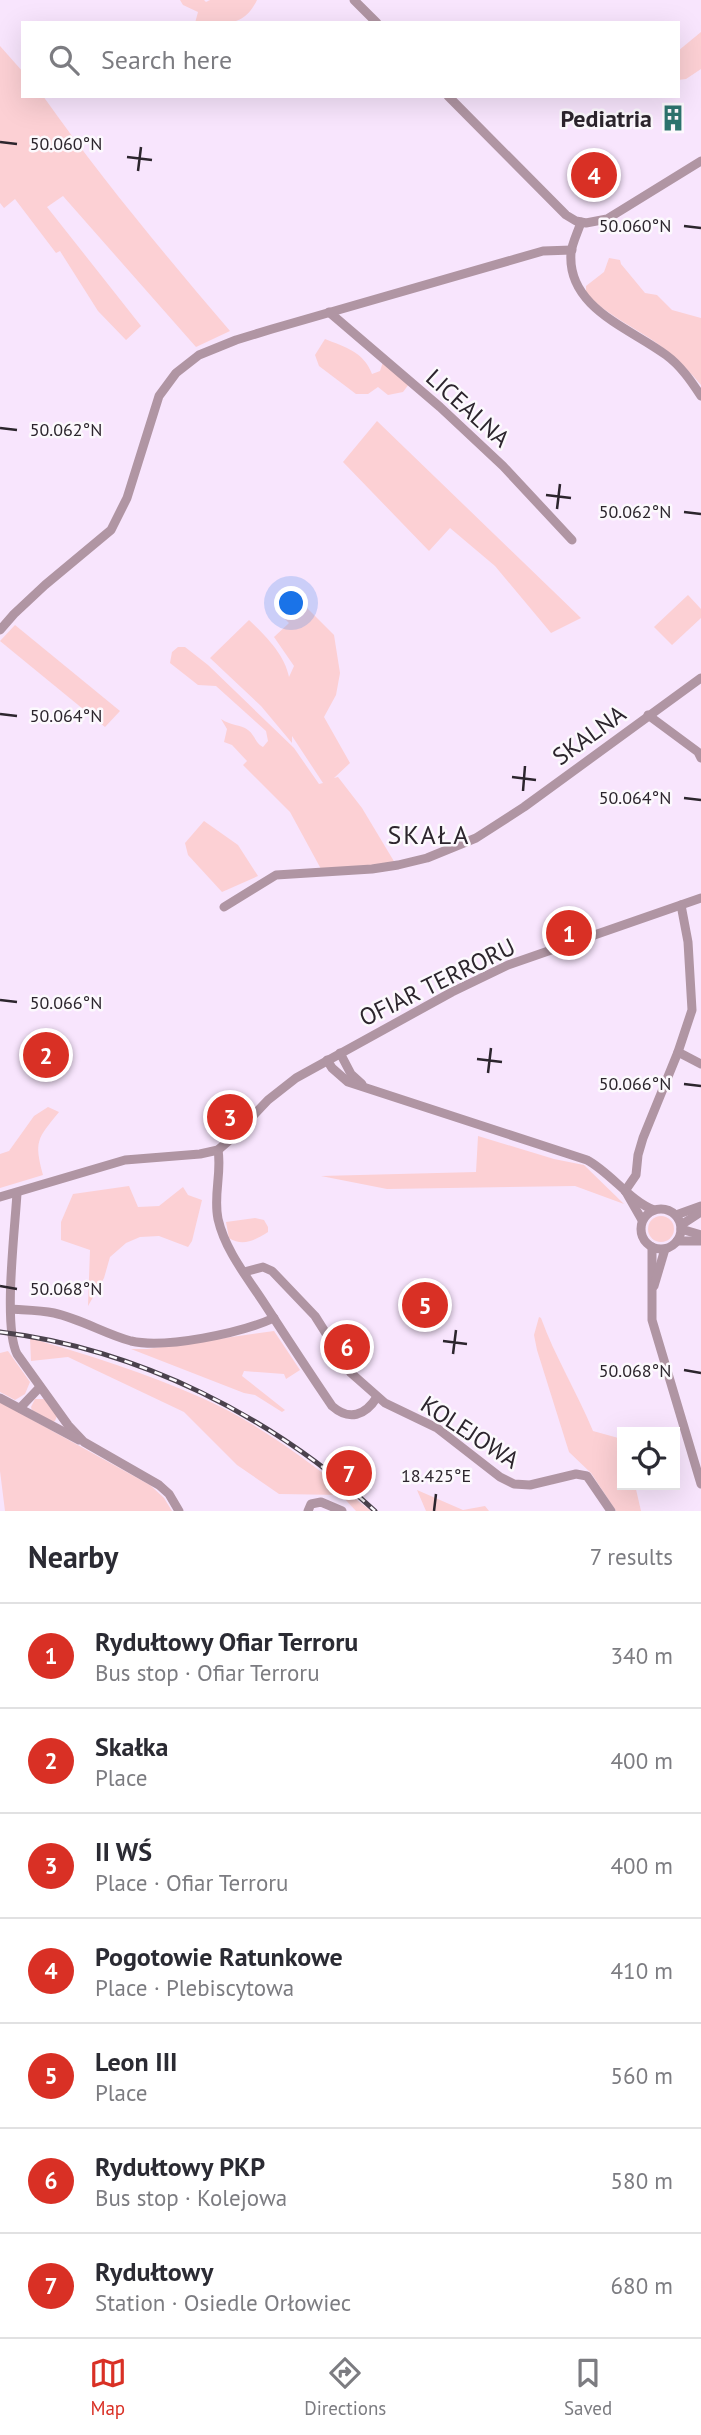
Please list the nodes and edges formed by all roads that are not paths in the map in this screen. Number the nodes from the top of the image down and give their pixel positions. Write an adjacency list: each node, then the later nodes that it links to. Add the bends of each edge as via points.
1 (355, 0): 2 (street)
2 (375, 21)
3 (450, 98): 5 (street, via 551,201)
4 (701, 161): 5 (street, via 607,219)
5 (581, 222): 6 (street)
6 (572, 250): 7 (street, via 542,251); 8 (street, via 574,277 583,297 666,355)
7 (329, 312): 9 (street, LICEALNA, via 503,466); 10 (street, via 236,340 199,355 176,373 159,396 127,498 111,530 45,584)
8 (701, 396)
9 (572, 541)
10 (0, 630)
11 (701, 678): 12 (street, SKALNA)
12 (648, 715): 13 (street); 16 (street, SKALNA, via 524,807 465,843 427,858 372,869 276,875)
13 (701, 758)
14 (701, 898): 15 (street, OFIAR TERRORU)
15 (681, 905): 17 (street, via 692,1010); 18 (street, OFIAR TERRORU, via 497,970)
16 (224, 907)
17 (678, 1052): 20 (street); 23 (street, via 643,1138 636,1175)
18 (340, 1053): 19 (street, OFIAR TERRORU); 21 (street, via 351,1074)
19 (327, 1060): 21 (street, via 342,1079); 22 (street, OFIAR TERRORU, via 278,1091)
20 (701, 1064)
21 (366, 1088): 23 (street, via 587,1160)
22 (218, 1150): 24 (street, via 125,1160); 37 (street, via 217,1217)
23 (625, 1191): 27 (street); 30 (street)
24 (17, 1193): 25 (street); 39 (street)
25 (0, 1198)
26 (701, 1206): 29 (street)
27 (654, 1209): 29 (street); 30 (street)
28 (701, 1212): 31 (street)
29 (676, 1216): 31 (street)
30 (642, 1220): 35 (street, via 642,1237)
31 (681, 1227): 32 (street); 33 (street)
32 (701, 1235)
33 (677, 1241): 34 (street); 36 (street)
34 (701, 1241)
35 (652, 1247): 36 (street); 38 (street)
36 (665, 1249): 38 (street)
37 (244, 1272): 40 (street); 43 (street, KOLEJOWA, via 263,1267 272,1271 315,1316 351,1373)
38 (652, 1291): 46 (street, via 652,1320)
39 (11, 1309): 40 (street, via 52,1312 146,1343 229,1332); 41 (street, via 13,1348)
40 (274, 1318): 43 (street, via 339,1412 362,1414)
41 (40, 1387): 44 (street); 45 (street)
42 (0, 1398): 44 (street)
43 (376, 1398): 50 (street, KOLEJOWA, via 437,1428 514,1484 587,1476)
44 (20, 1408): 45 (street)
45 (84, 1442): 47 (street, via 159,1485)
46 (701, 1483)
47 (179, 1511)
48 (308, 1511): 49 (street, via 311,1504 321,1502)
49 (342, 1511)
50 (611, 1511)

